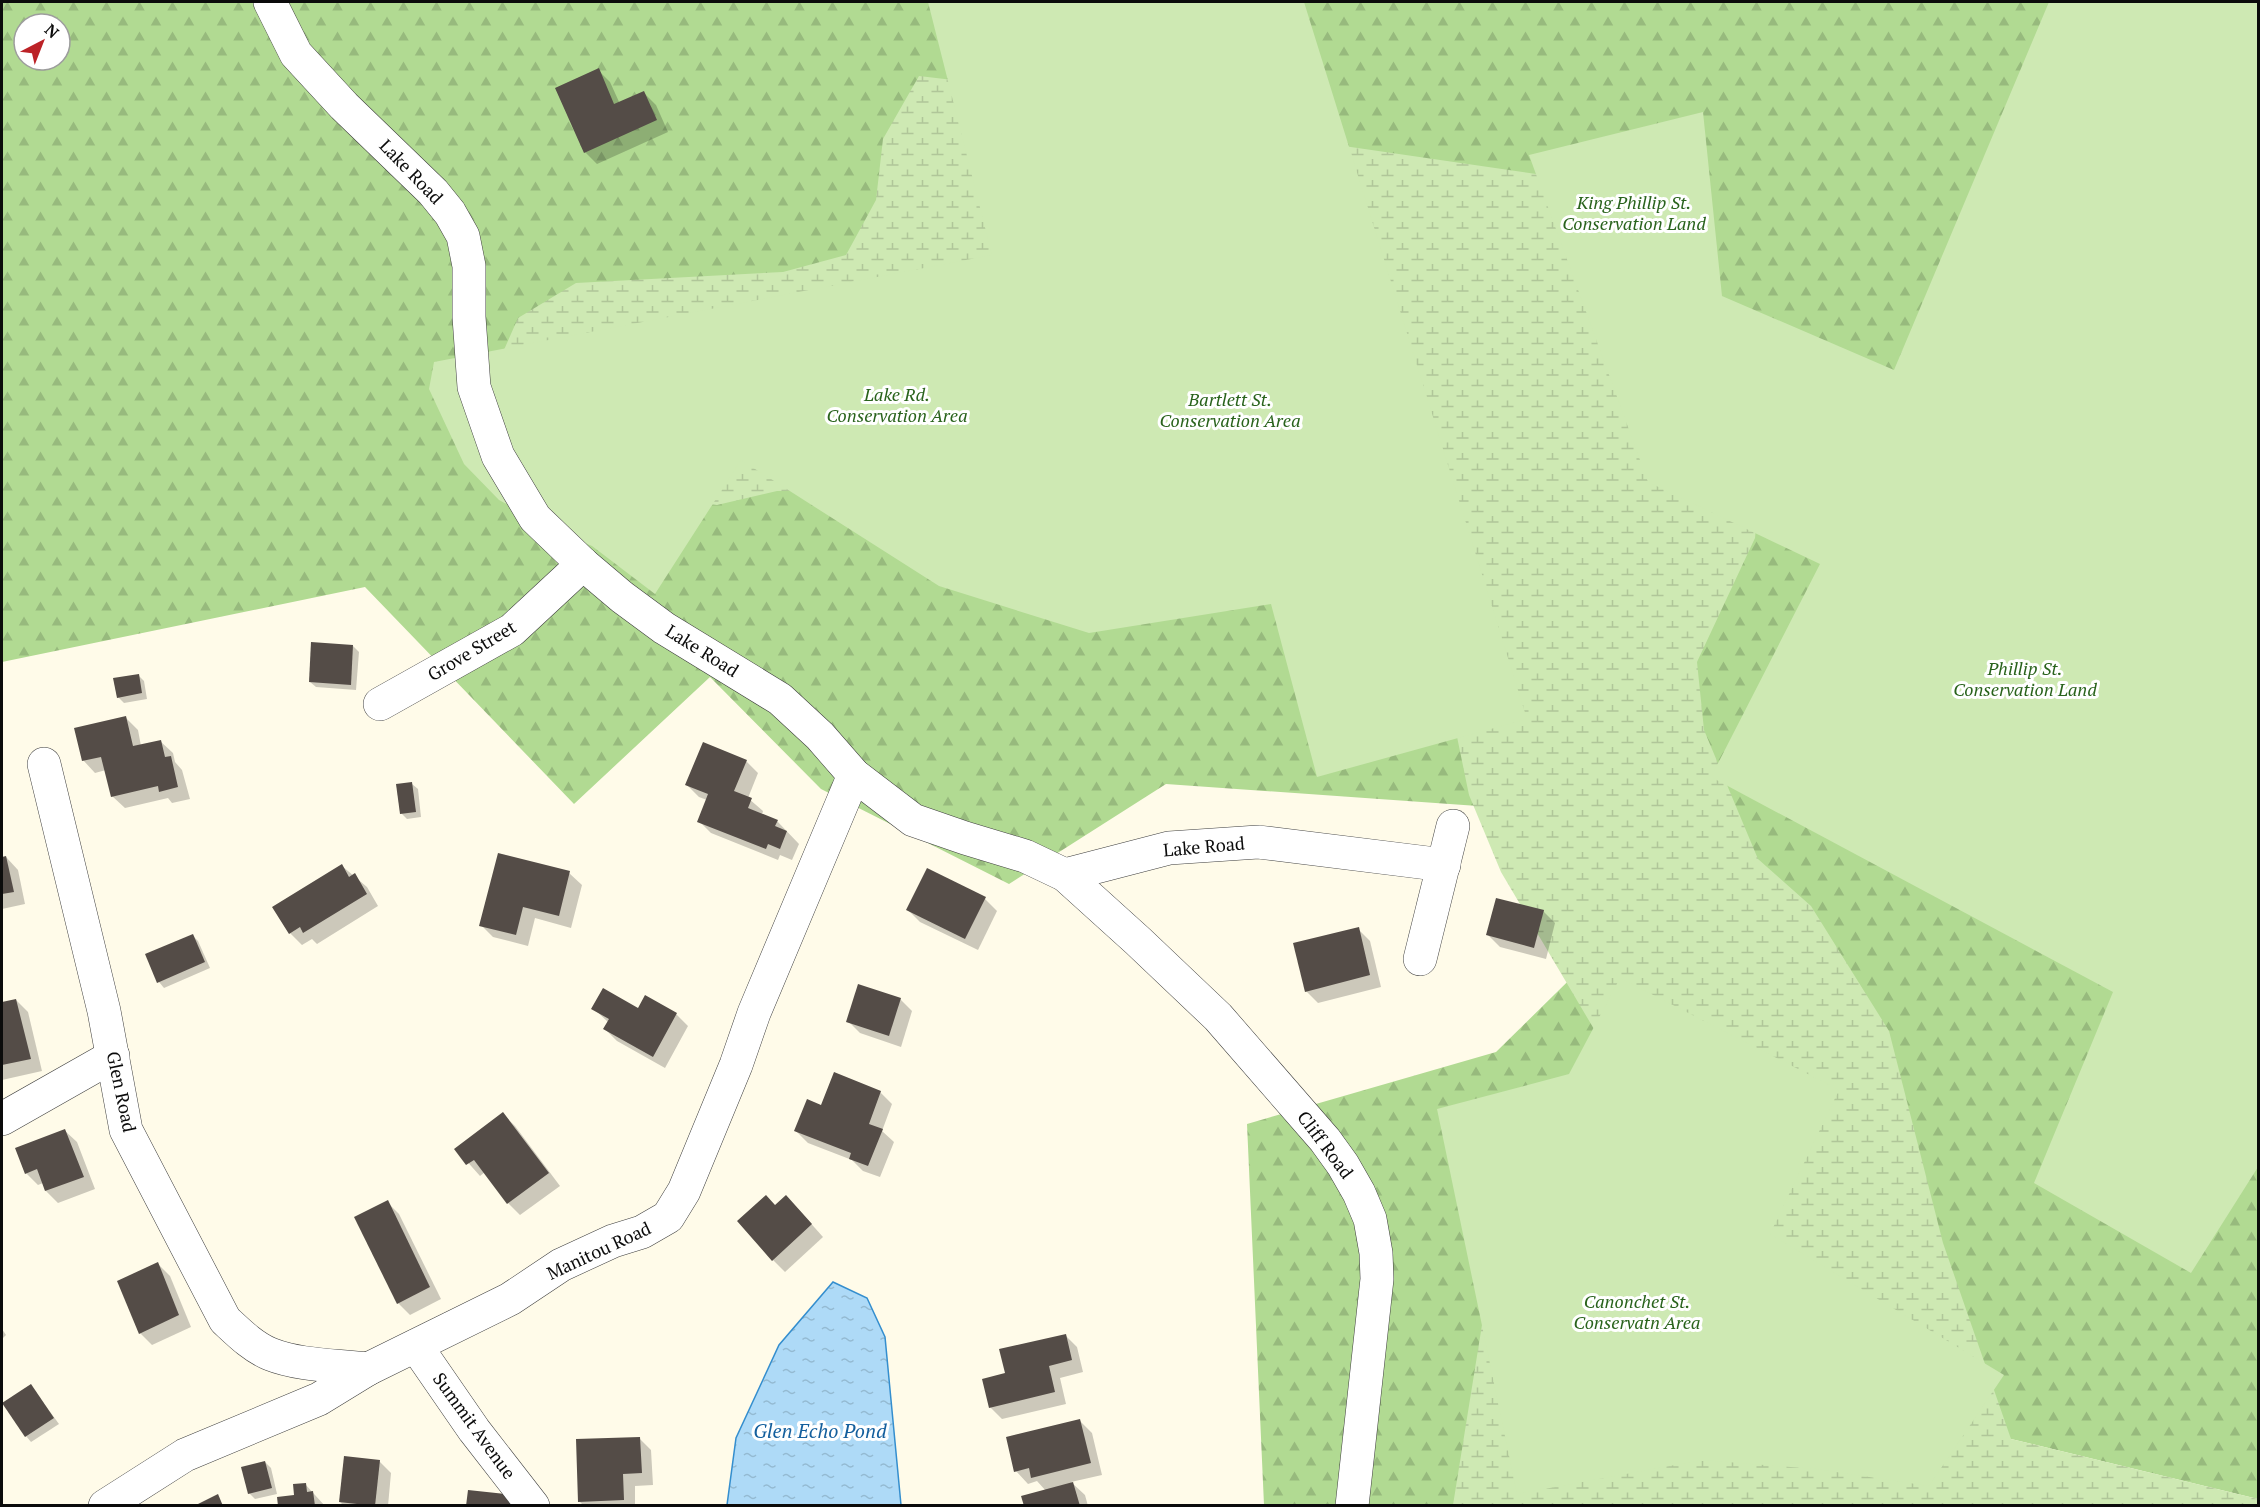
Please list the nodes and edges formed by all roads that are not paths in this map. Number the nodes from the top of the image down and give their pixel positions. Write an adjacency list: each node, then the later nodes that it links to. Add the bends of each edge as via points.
1 (270, 2): 2 (street, Lake Road, via 296,54 433,192 463,236 469,266 474,387 498,456 535,518)
2 (583, 564): 3 (street, Grove Street, via 512,630); 5 (street, Lake Road, via 664,628 780,699)
3 (380, 704)
4 (44, 764): 10 (street, Glen Road)
5 (854, 775): 8 (street, Lake Road, via 913,820 1025,856); 12 (street, Manitou Road, via 684,1191 668,1217 642,1232 561,1265 510,1299)
6 (1453, 826): 7 (street)
7 (1444, 865): 8 (street, Lake Road, via 1258,842 1169,848); 9 (street)
8 (1065, 875): 16 (street, Cliff Road, via 1218,1017 1325,1140 1359,1193 1370,1219 1377,1280)
9 (1420, 959)
10 (113, 1056): 11 (street); 13 (street, Glen Road, via 126,1130 225,1320 270,1354)
11 (2, 1119)
12 (416, 1346): 13 (street, Manitou Road); 15 (street, Summit Avenue)
13 (368, 1369): 14 (street, Manitou Road, via 319,1399 185,1455)
14 (105, 1506)
15 (533, 1506)
16 (1352, 1506)

